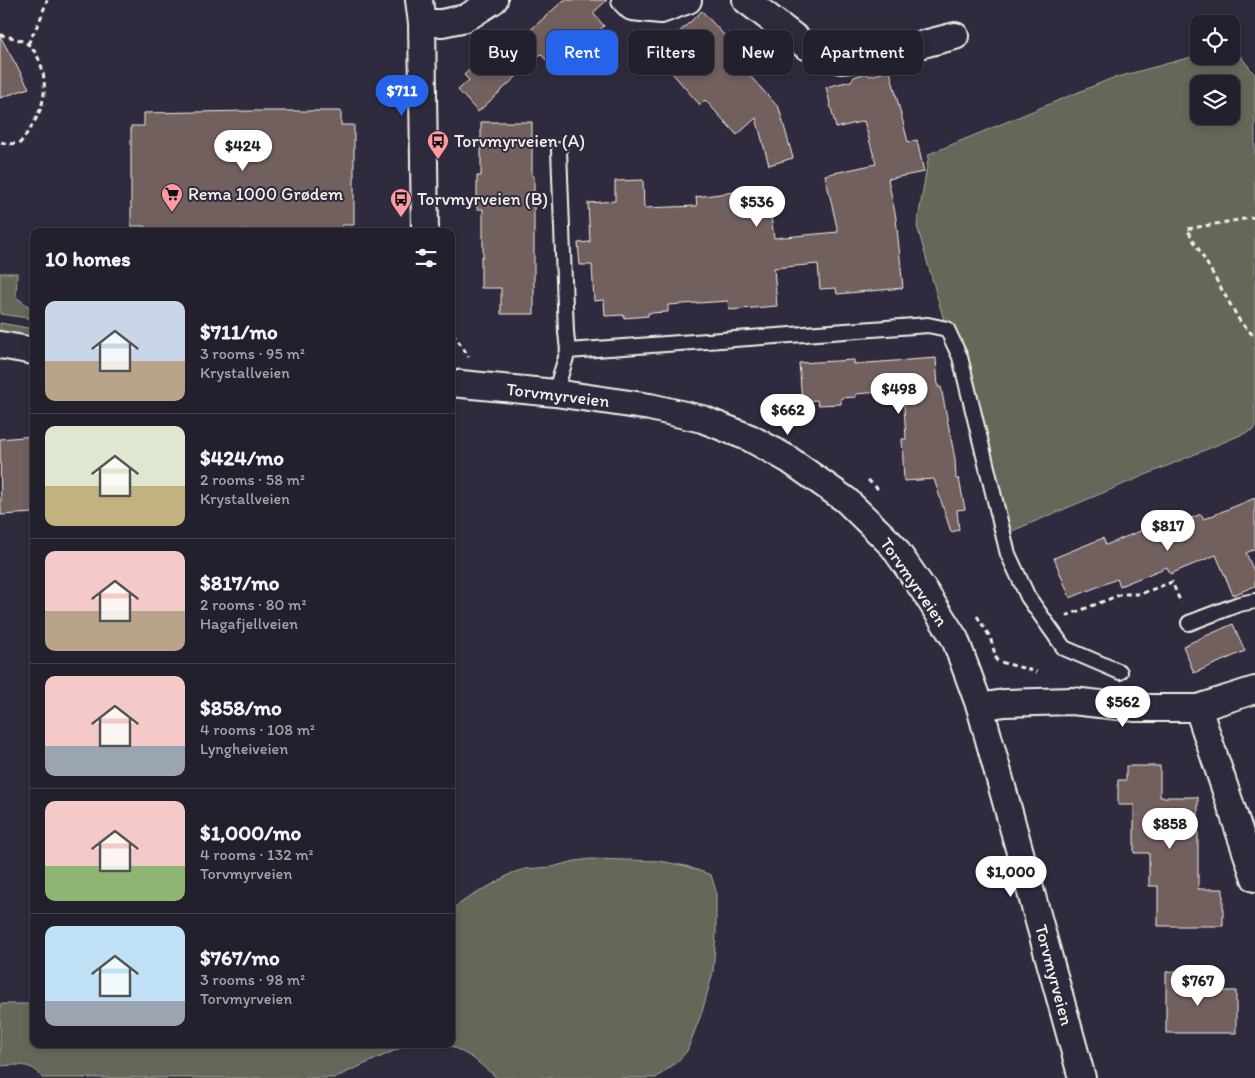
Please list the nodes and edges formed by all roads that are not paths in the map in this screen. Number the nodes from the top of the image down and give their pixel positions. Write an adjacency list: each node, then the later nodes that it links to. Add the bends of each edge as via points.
1 (494, 0): 5 (street, via 466,18 442,23)
2 (624, 0): 3 (street, via 632,7 661,10)
3 (688, 0)
4 (746, 0): 6 (street, via 806,46 840,60 872,57)
5 (421, 12): 8 (street)
6 (955, 36)
7 (559, 150): 11 (lane)
8 (425, 228)
9 (0, 345): 10 (street)
10 (30, 350)
11 (568, 351): 13 (lane); 16 (lane, via 928,325 947,329 960,357 1008,554 1028,598 1064,648)
12 (455, 383): 13 (street, Torvmyrveien)
13 (555, 392): 18 (street, Torvmyrveien, via 702,419 750,438 788,459 846,500 893,546 925,592 954,639)
14 (1255, 601): 15 (lane)
15 (1188, 623)
16 (1120, 672)
17 (1255, 690): 19 (street)
18 (980, 707): 19 (street, via 1072,701 1136,708); 21 (street, Torvmyrveien)
19 (1198, 708): 20 (street)
20 (1255, 878)
21 (1082, 1078)

